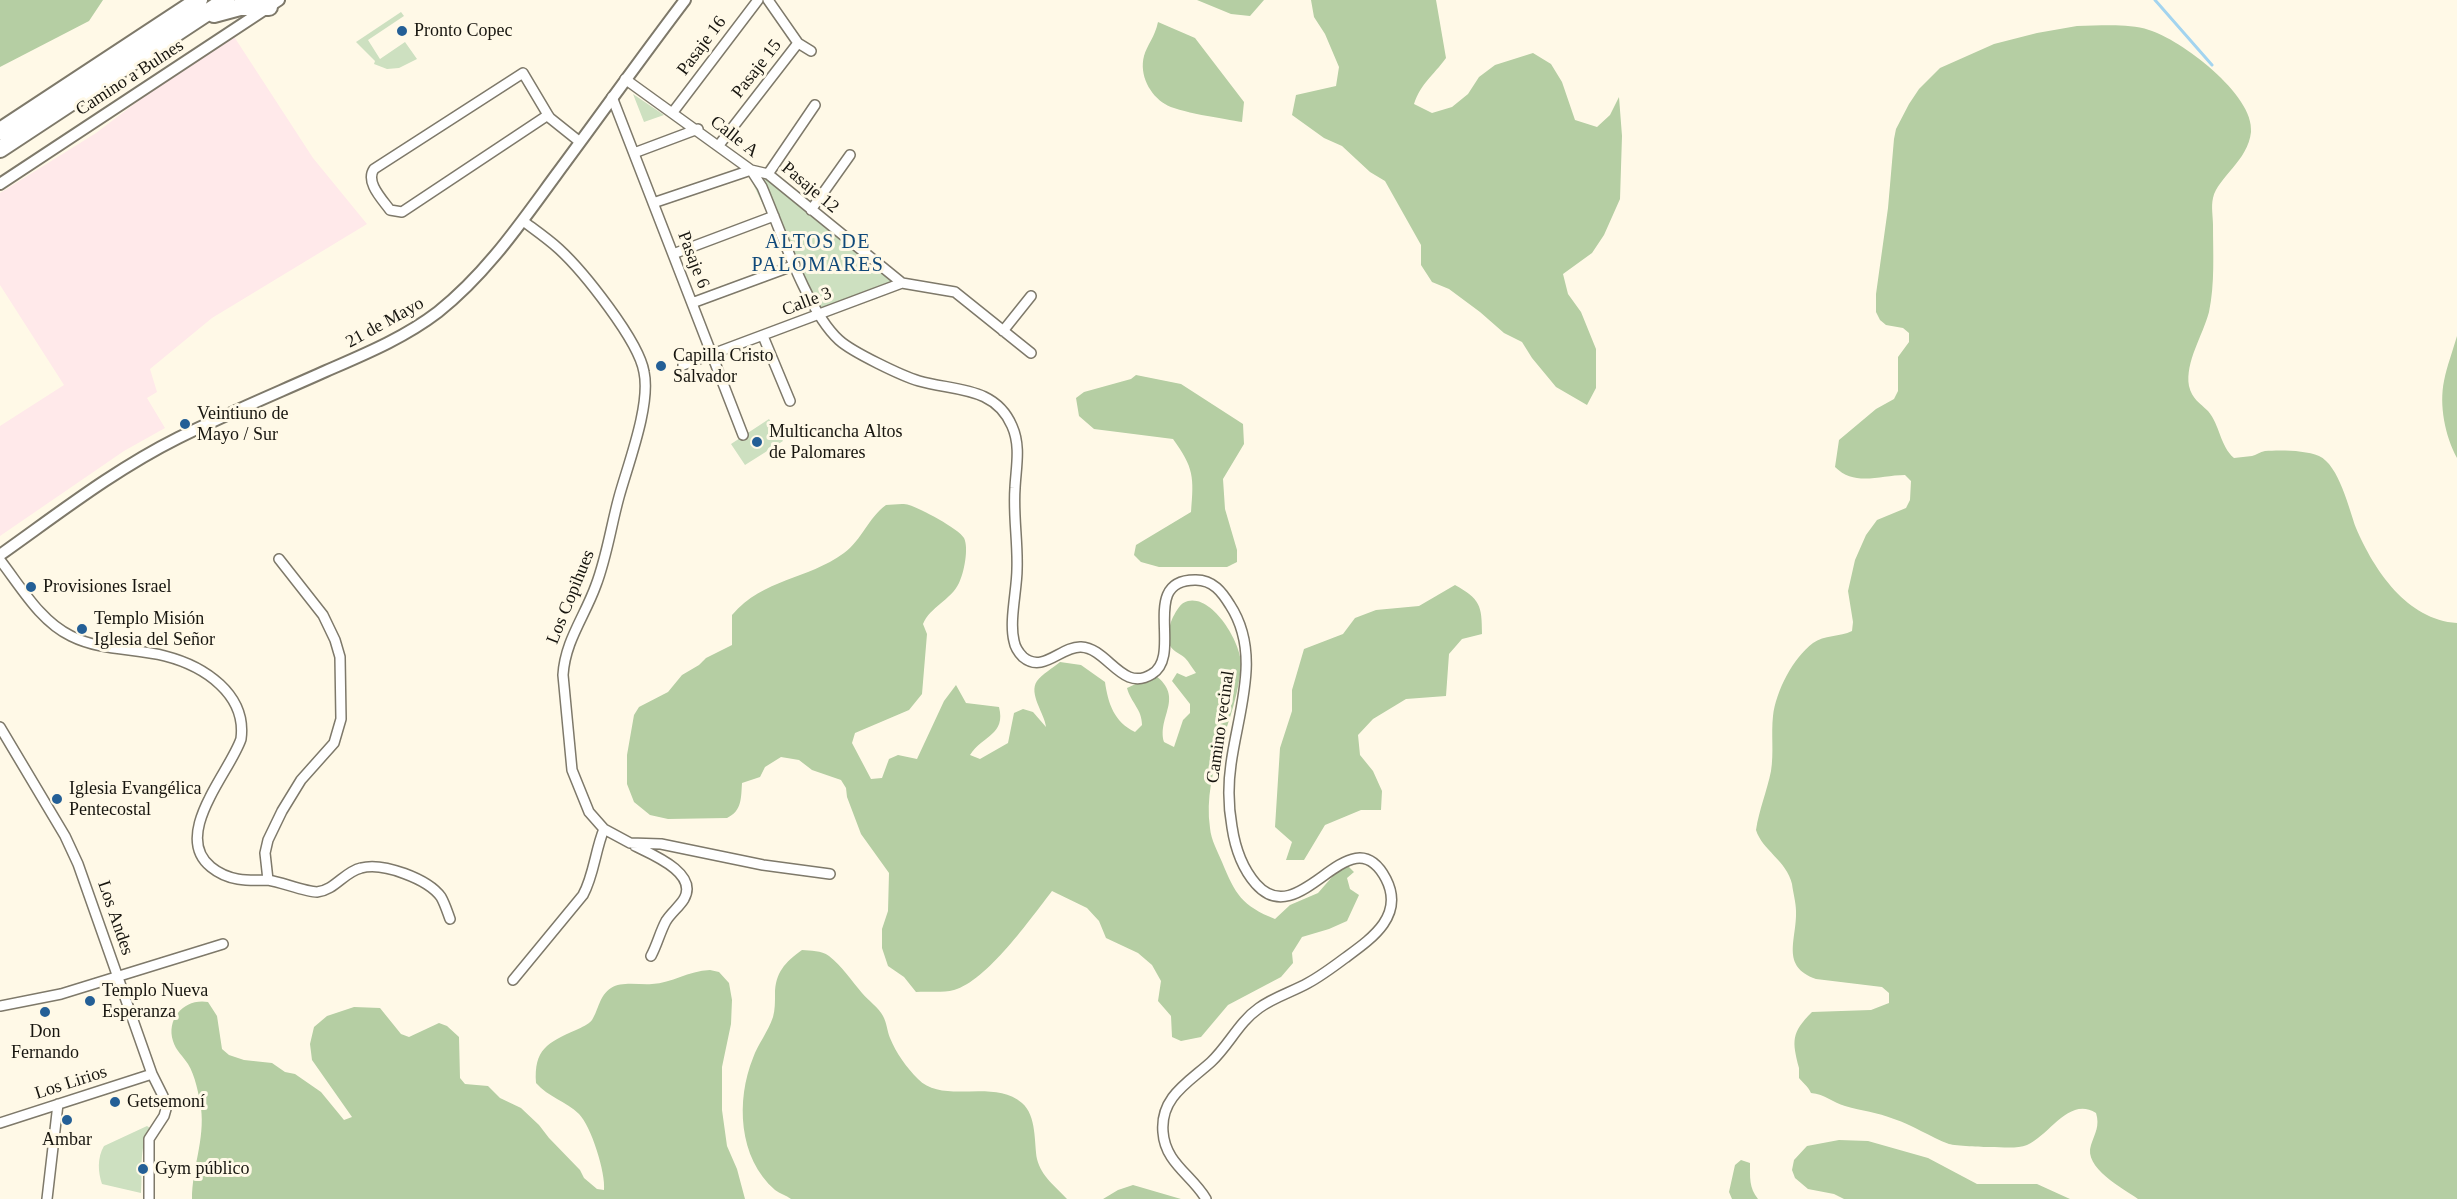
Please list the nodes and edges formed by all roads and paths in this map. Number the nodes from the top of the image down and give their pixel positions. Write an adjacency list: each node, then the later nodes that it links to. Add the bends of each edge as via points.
1 (200, 0): 16 (highway)
2 (226, 0): 7 (highway)
3 (685, 0): 10 (street, 21 de Mayo)
4 (758, 0): 13 (street, Pasaje 16)
5 (768, 0): 8 (street)
6 (274, 3): 7 (highway, via 240,7); 24 (street, Camino a Bulnes)
7 (196, 20): 19 (highway)
8 (798, 43): 9 (street); 18 (street, Pasaje 15)
9 (811, 51)
10 (625, 79): 11 (street, 21 de Mayo); 13 (street, Calle A)
11 (612, 97): 17 (street, 21 de Mayo); 20 (street, Pasaje 6)
12 (815, 105): 23 (street)
13 (673, 112): 15 (street, Calle A)
14 (548, 115): 14 (street, via 523,73 374,169 371,182 390,210 402,212); 17 (street)
15 (698, 129): 18 (street, Calle A); 20 (street)
16 (0, 131)
17 (580, 142): 28 (street, 21 de Mayo)
18 (719, 145): 22 (street, Calle A)
19 (0, 149)
20 (634, 153): 25 (street, Pasaje 6)
21 (850, 155): 26 (street)
22 (751, 170): 23 (street, Pasaje 12); 25 (street); 27 (street, Calle A)
23 (768, 174): 26 (street, Pasaje 12)
24 (0, 184)
25 (653, 203): 29 (street, Pasaje 6)
26 (811, 210): 31 (street, Pasaje 12)
27 (774, 216): 29 (street); 30 (street, Calle A)
28 (523, 221): 42 (street, 21 de Mayo, via 465,289 409,332 155,450); 46 (street, Los Copihues, via 576,268 637,351 646,381 609,545 564,661 569,760 589,812)
29 (673, 254): 33 (street, Pasaje 6)
30 (795, 265): 33 (street); 34 (street, Calle A)
31 (902, 283): 34 (street, Calle 3); 35 (street, via 955,292)
32 (1030, 296): 35 (street)
33 (692, 303): 38 (street, Pasaje 6)
34 (818, 315): 36 (street, Calle 3); 61 (street, Camino vecinal, via 848,347 919,381 981,394 1009,420 1017,448 1013,633 1023,657 1043,661 1074,647 1084,647 1128,677 1152,675 1163,657 1164,607 1169,592 1191,580 1214,585 1237,616 1246,652 1228,802 1235,844 1244,867 1263,891 1277,897 1303,891 1339,863 1352,859 1369,862 1387,880 1391,906 1378,934 1324,974 1253,1013 1214,1059 1169,1102 1163,1120 1166,1148 1175,1165)
35 (1003, 330): 37 (street)
36 (763, 336): 38 (street, Calle 3); 40 (street)
37 (1031, 353)
38 (712, 355): 39 (street, Calle 3); 41 (street, Pasaje 6)
39 (682, 365)
40 (790, 401)
41 (743, 435)
42 (0, 555)
43 (279, 559): 49 (street, via 323,615 335,640 341,718 334,743 301,780 268,840)
44 (0, 560): 49 (street, via 45,617 71,636 104,648 174,659 200,670 228,691 240,712 243,729 201,817 197,834 199,852 206,864 221,875)
45 (0, 727): 53 (street, Los Andes, via 72,850)
46 (604, 829): 47 (street, Los Copihues); 54 (street, via 586,889)
47 (630, 843): 48 (street, Los Copihues, via 661,844); 52 (street, via 671,865 687,890 666,921)
48 (830, 874)
49 (268, 880): 50 (street, via 309,892 320,891 352,872 382,866 429,886 440,895)
50 (450, 919)
51 (223, 944): 53 (street)
52 (651, 956)
53 (118, 976): 55 (street, via 61,994); 56 (street, Los Andes)
54 (513, 980)
55 (0, 1006)
56 (152, 1074): 57 (street, Los Lirios); 60 (street, Los Andes, via 166,1108 148,1139)
57 (58, 1104): 58 (street, Los Lirios); 59 (street)
58 (0, 1123)
59 (47, 1199)
60 (149, 1199)
61 (1206, 1199)

